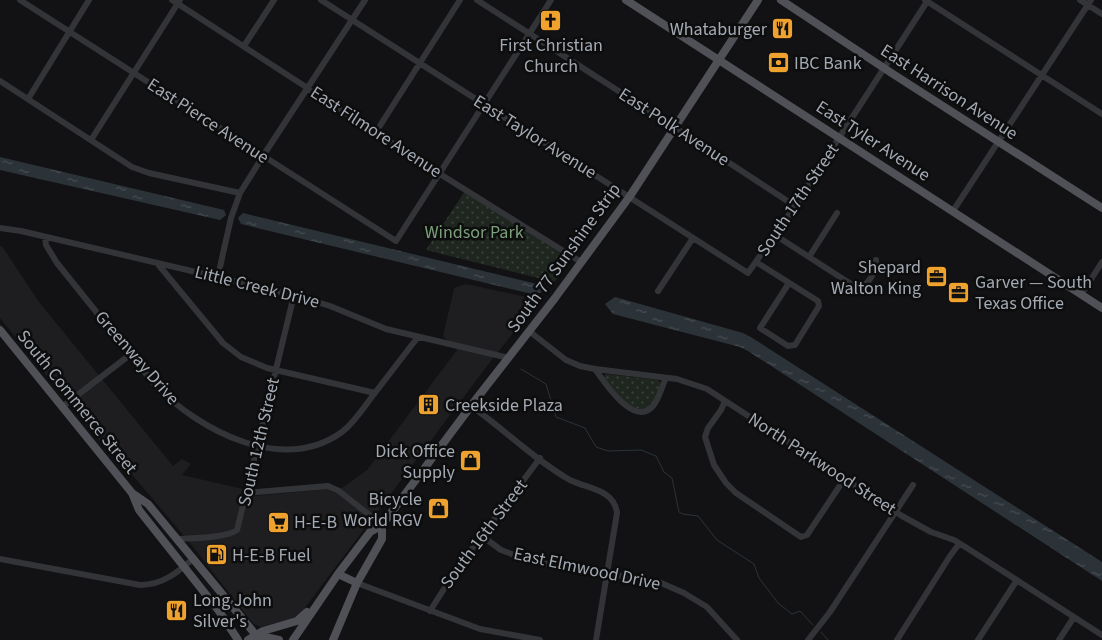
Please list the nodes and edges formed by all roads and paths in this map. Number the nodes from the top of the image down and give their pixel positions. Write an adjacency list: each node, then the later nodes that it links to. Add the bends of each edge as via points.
1 (20, 0): 18 (street, East Pierce Avenue)
2 (89, 0): 18 (street)
3 (274, 0): 20 (street)
4 (322, 0): 17 (street, East Taylor Avenue)
5 (365, 0): 17 (street)
6 (460, 0): 22 (street)
7 (476, 0): 19 (street, East Polk Avenue)
8 (551, 0): 19 (street)
9 (626, 0): 21 (main road, East Tyler Avenue)
10 (758, 0): 21 (main road, South 77 Sunshine Strip)
11 (781, 0): 23 (main road, East Harrison Avenue)
12 (1080, 0): 15 (street)
13 (177, 1): 20 (street, East Filmore Avenue); 24 (street)
14 (926, 1): 23 (street, South 17th Street); 25 (street)
15 (1090, 3): 16 (street); 25 (street)
16 (1102, 14)
17 (352, 20): 22 (street, East Taylor Avenue); 27 (street)
18 (68, 31): 24 (street, East Pierce Avenue); 28 (street)
19 (530, 34): 29 (street); 31 (street, East Polk Avenue)
20 (244, 46): 27 (street, East Filmore Avenue)
21 (719, 60): 31 (main road, South 77 Sunshine Strip); 33 (main road, East Tyler Avenue)
22 (419, 63): 29 (street, East Taylor Avenue); 32 (street)
23 (884, 69): 33 (street, South 17th Street); 35 (main road, East Harrison Avenue)
24 (134, 73): 34 (street); 36 (street, East Pierce Avenue)
25 (1043, 76): 30 (street); 35 (street)
26 (0, 81): 28 (street)
27 (308, 88): 32 (street, East Filmore Avenue); 36 (street)
28 (28, 99): 34 (street)
29 (484, 106): 37 (street); 39 (street, East Taylor Avenue)
30 (1102, 114)
31 (676, 128): 39 (main road, South 77 Sunshine Strip); 40 (street, East Polk Avenue)
32 (376, 132): 37 (street, East Filmore Avenue)
33 (840, 137): 40 (street, South 17th Street); 42 (main road, East Tyler Avenue)
34 (91, 140): 38 (street, via 132,167)
35 (999, 142): 41 (main road, East Harrison Avenue); 42 (street)
36 (263, 156): 37 (street, East Pierce Avenue, via 396,241); 38 (street)
37 (440, 174): 50 (street, East Filmore Avenue)
38 (240, 193): 55 (street, via 230,218)
39 (630, 196): 47 (street, East Taylor Avenue); 50 (main road, South 77 Sunshine Strip)
40 (795, 206): 45 (street, South 17th Street)
41 (1102, 208)
42 (953, 211): 59 (main road, East Tyler Avenue)
43 (837, 213): 48 (street)
44 (0, 228): 46 (street, Little Creek Drive)
45 (775, 235): 48 (street); 51 (street, South 17th Street)
46 (45, 237): 53 (street, Little Creek Drive); 64 (street, Greenway Drive, via 57,263)
47 (693, 238): 54 (street, East Taylor Avenue); 57 (street)
48 (809, 257): 49 (street, via 857,288 866,284 876,268)
49 (876, 260)
50 (581, 262): 62 (main road, South 77 Sunshine Strip)
51 (756, 262): 54 (street, South 17th Street); 56 (street)
52 (1102, 262): 59 (street)
53 (157, 263): 55 (street, Little Creek Drive); 67 (street, via 229,349 248,361)
54 (748, 273)
55 (218, 276): 58 (street, Little Creek Drive)
56 (789, 283): 56 (street, via 818,302 819,306 791,346 760,328)
57 (658, 291)
58 (294, 295): 63 (street, Little Creek Drive, via 386,329); 67 (street, South 12th Street)
59 (1081, 295): 60 (main road, East Tyler Avenue)
60 (1102, 308)
61 (0, 330): 72 (main road, South Commerce Street)
62 (529, 331): 65 (main road, South 77 Sunshine Strip); 66 (street, North Parkwood Street, via 566,360)
63 (418, 337): 65 (street, Little Creek Drive); 69 (street, Greenway Drive)
64 (130, 354): 72 (street); 73 (street, Greenway Drive, via 166,396 191,416 238,440)
65 (510, 358): 71 (main road, South 77 Sunshine Strip)
66 (594, 369): 68 (street, North Parkwood Street); 68 (street, via 621,402 637,411 653,406)
67 (276, 370): 69 (street); 73 (street, South 12th Street)
68 (666, 378): 70 (street, North Parkwood Street, via 700,386)
69 (375, 393): 73 (street, Greenway Drive, via 343,431 323,442 301,449)
70 (725, 401): 75 (street, North Parkwood Street); 75 (street, via 705,437 714,465 736,493 801,537 807,535)
71 (471, 406): 74 (street); 80 (main road, South 77 Sunshine Strip)
72 (62, 407): 77 (main road, South Commerce Street)
73 (258, 445): 78 (street, South 12th Street)
74 (540, 458): 81 (street, South 16th Street); 87 (street, via 565,477 604,493 614,501 617,513)
75 (845, 478): 79 (street, North Parkwood Street)
76 (914, 485): 79 (street)
77 (132, 493): 82 (main road, South Commerce Street, via 148,504); 86 (main road, South Commerce Street, via 139,510)
78 (246, 493): 80 (street, via 328,486); 82 (street, South 12th Street, via 234,532)
79 (896, 511): 83 (street, North Parkwood Street); 106 (street)
80 (382, 525): 88 (main road, via 370,532); 91 (main road, via 382,539)
81 (482, 536): 87 (street, East Elmwood Drive, via 501,550 518,557); 92 (street, South 16th Street)
82 (178, 539): 84 (main road, South Commerce Street)
83 (959, 544): 89 (street, North Parkwood Street); 107 (street)
84 (194, 558): 86 (street); 96 (main road, South Commerce Street)
85 (0, 559): 86 (street, via 140,585 158,582)
86 (184, 566): 98 (main road, South Commerce Street)
87 (607, 573): 104 (street); 105 (street, East Elmwood Drive, via 659,582 684,593 707,607)
88 (338, 574): 90 (main road); 91 (main road)
89 (1017, 580): 93 (street, North Parkwood Street); 108 (street)
90 (332, 582): 94 (main road); 96 (main road, via 301,619 263,631)
91 (357, 583): 92 (street); 97 (main road)
92 (430, 611): 103 (street, via 480,629)
93 (1074, 617): 95 (street, North Parkwood Street); 109 (street)
94 (300, 629): 101 (main road); 102 (main road)
95 (1102, 635)
96 (258, 637): 99 (main road); 100 (main road)
97 (333, 639)
98 (238, 640)
99 (248, 640)
100 (279, 640)
101 (293, 640)
102 (302, 640)
103 (540, 640)
104 (596, 640)
105 (737, 640)
106 (808, 640)
107 (897, 640)
108 (978, 640)
109 (1059, 640)

